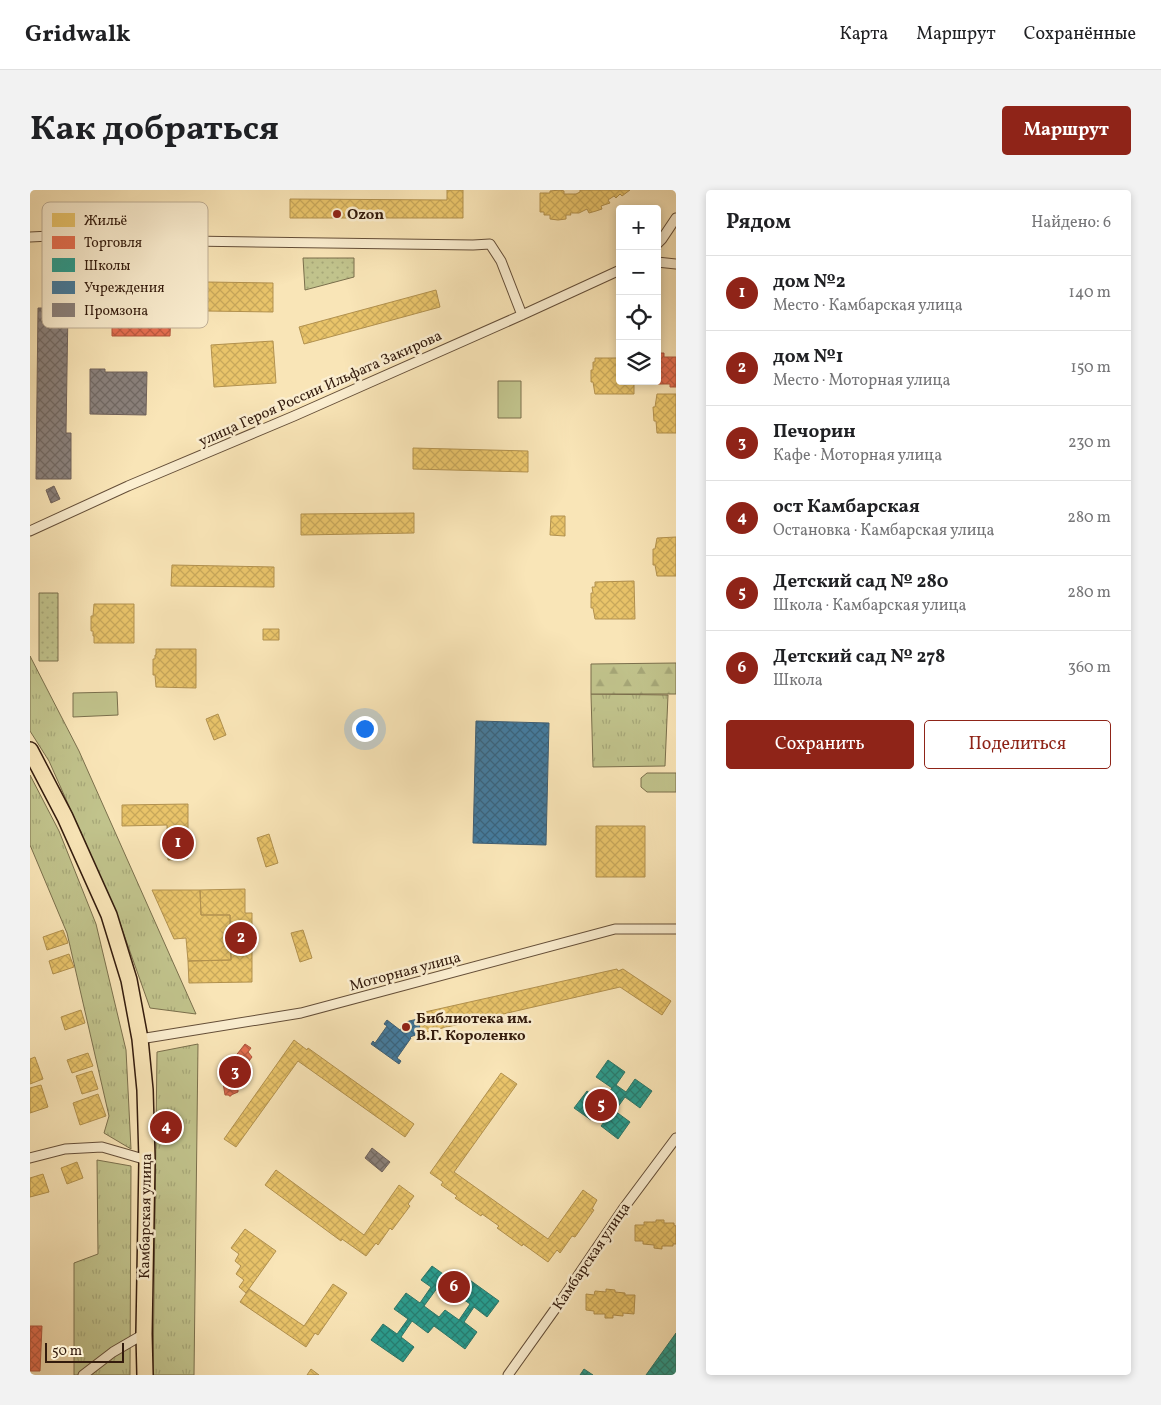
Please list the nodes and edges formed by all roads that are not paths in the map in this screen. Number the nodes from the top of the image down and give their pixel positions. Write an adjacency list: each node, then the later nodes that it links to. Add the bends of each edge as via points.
1 (676, 218): 2 (street)
2 (661, 240)
3 (208, 241): 7 (street, via 490,244 501,260)
4 (661, 262): 5 (street)
5 (676, 264)
6 (616, 272): 7 (street, улица Героя России Ильфата Закирова)
7 (522, 315): 8 (street, улица Героя России Ильфата Закирова)
8 (30, 531)
9 (30, 750): 11 (main road, Камбарская улица, via 65,817 109,915 129,980)
10 (676, 929): 11 (street, Моторная улица, via 615,929 301,1012)
11 (140, 1039): 14 (main road, Камбарская улица, via 146,1090)
12 (676, 1138): 18 (street, Камбарская улица)
13 (30, 1158): 14 (street, via 65,1149 102,1147)
14 (147, 1160): 15 (main road, Камбарская улица)
15 (144, 1334): 16 (street); 17 (main road, Камбарская улица)
16 (83, 1375)
17 (145, 1375)
18 (508, 1375)

